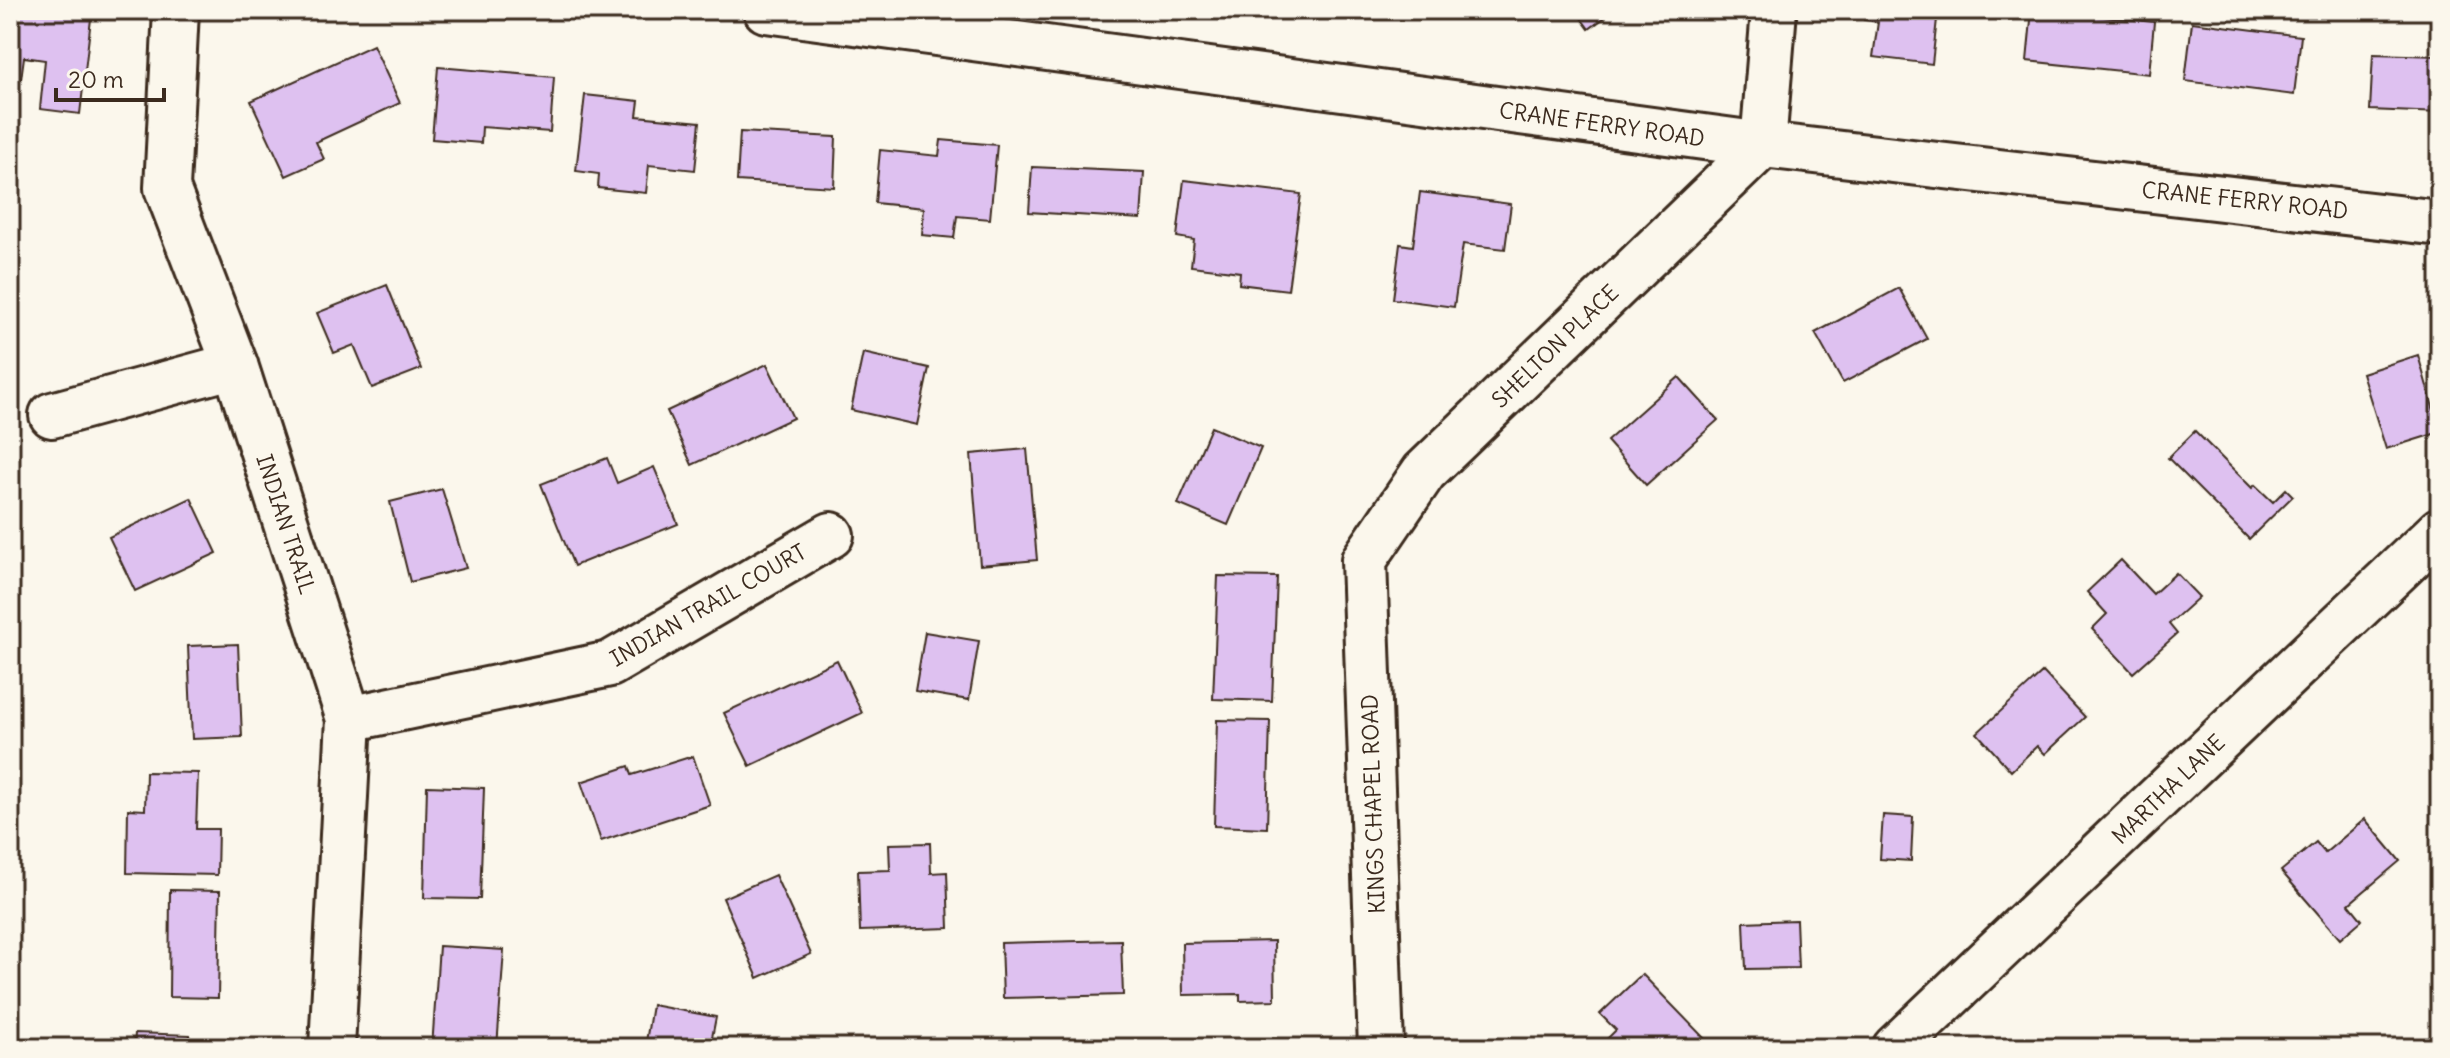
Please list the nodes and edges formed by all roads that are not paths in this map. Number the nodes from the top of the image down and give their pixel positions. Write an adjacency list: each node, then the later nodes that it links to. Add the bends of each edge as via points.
1 (176, 10): 6 (street, INDIAN TRAIL, via 167,188)
2 (766, 10): 4 (street, CRANE FERRY ROAD)
3 (1774, 10): 4 (street)
4 (1763, 145): 5 (street, CRANE FERRY ROAD); 10 (street, SHELTON PLACE, via 1424,472)
5 (2440, 223)
6 (235, 365): 7 (street); 11 (street, INDIAN TRAIL)
7 (52, 415)
8 (2440, 530): 14 (street, MARTHA LANE)
9 (831, 535): 11 (street, INDIAN TRAIL COURT, via 610,664)
10 (1364, 560): 13 (street, KINGS CHAPEL ROAD)
11 (349, 719): 12 (street, INDIAN TRAIL)
12 (332, 1048)
13 (1381, 1048)
14 (1895, 1048)

